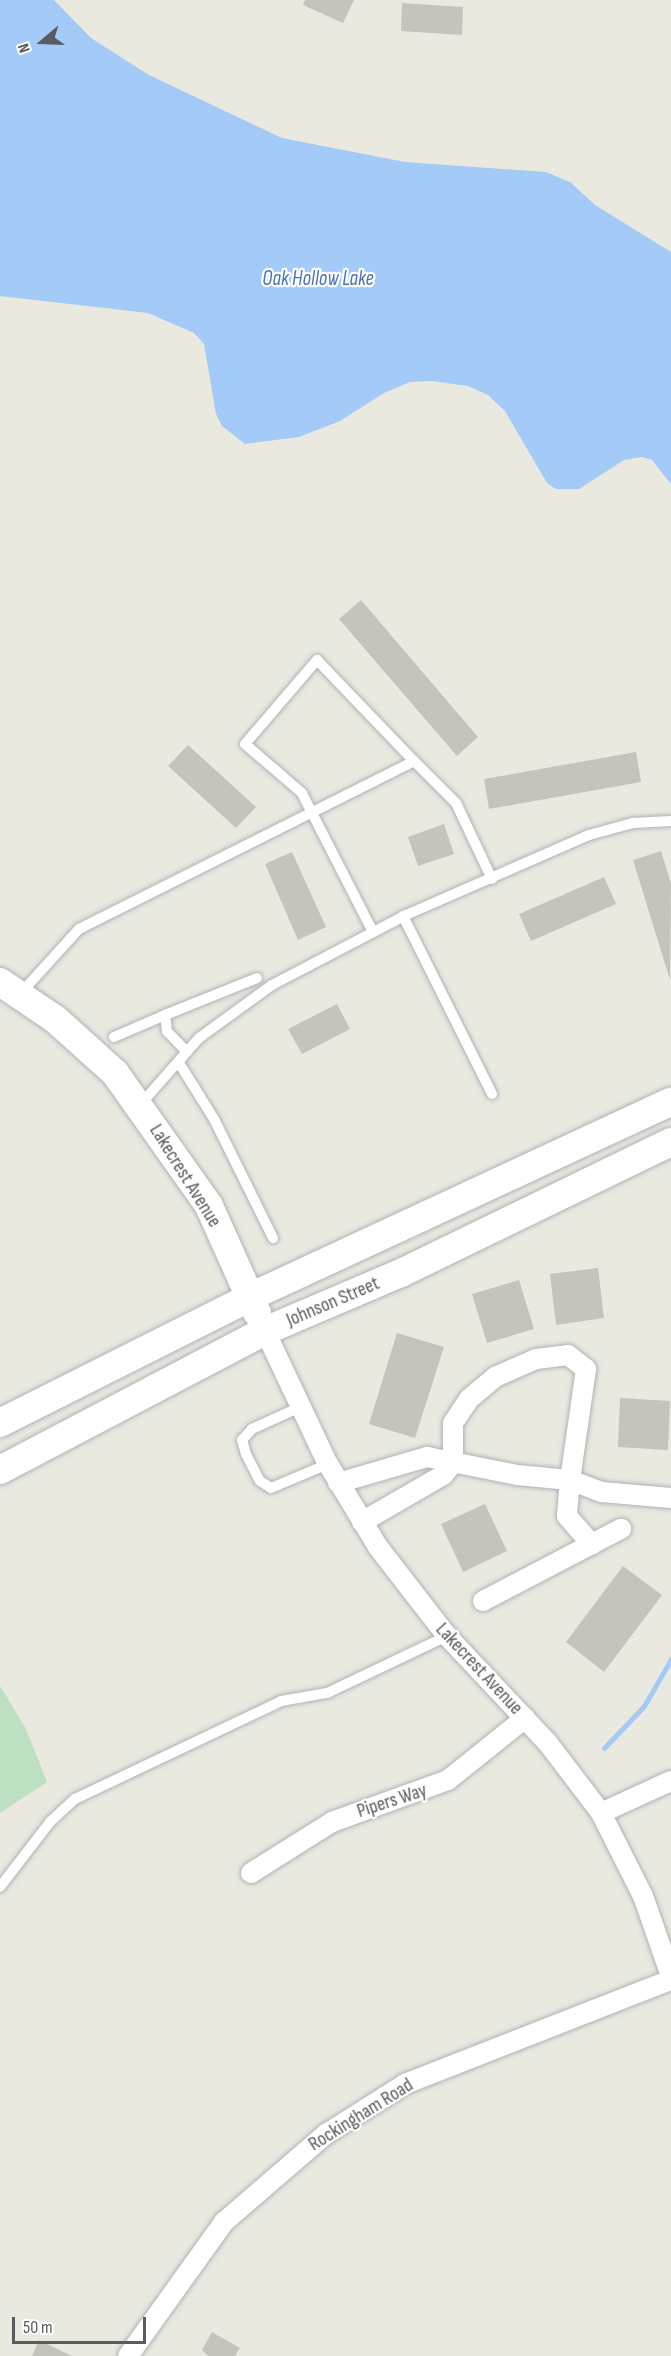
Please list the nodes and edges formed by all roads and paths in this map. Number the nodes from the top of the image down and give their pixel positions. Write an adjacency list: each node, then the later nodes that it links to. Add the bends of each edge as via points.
1 (414, 761): 2 (lane); 2 (lane, via 317,660 245,744 302,793); 4 (lane, via 456,803)
2 (314, 812): 6 (lane); 8 (lane, via 79,929)
3 (671, 821): 4 (lane, via 633,823 589,835)
4 (492, 879): 5 (lane)
5 (403, 916): 6 (lane); 13 (lane)
6 (373, 932): 11 (lane, via 272,985 199,1038)
7 (257, 978): 9 (lane)
8 (10, 988): 15 (main road, Lakecrest Avenue, via 55,1018 115,1072)
9 (165, 1015): 10 (lane); 11 (lane, via 167,1031)
10 (114, 1037)
11 (187, 1052): 12 (lane)
12 (179, 1063): 15 (lane); 17 (lane, via 214,1119)
13 (492, 1094)
14 (671, 1102): 18 (main road, Johnson Street)
15 (139, 1106): 18 (main road, Lakecrest Avenue, via 208,1206)
16 (671, 1142): 19 (main road, Johnson Street, via 401,1272)
17 (273, 1238)
18 (250, 1297): 19 (main road, Lakecrest Avenue); 21 (main road, Johnson Street)
19 (265, 1331): 20 (street, Lakecrest Avenue); 24 (main road, Johnson Street)
20 (298, 1408): 23 (street, Lakecrest Avenue); 23 (lane, via 252,1429 242,1440 260,1481 271,1488)
21 (0, 1423)
22 (453, 1463): 25 (street); 25 (street, via 453,1423 470,1399 495,1377 526,1363 568,1355 586,1369); 26 (street, via 427,1457); 28 (street, via 443,1475)
23 (328, 1464): 26 (street, Lakecrest Avenue)
24 (0, 1470)
25 (570, 1480): 27 (street, via 603,1492); 30 (street, via 567,1516)
26 (338, 1483): 28 (street, Lakecrest Avenue)
27 (671, 1498)
28 (362, 1522): 32 (street, Lakecrest Avenue)
29 (621, 1529): 30 (street)
30 (592, 1545): 31 (street)
31 (483, 1601)
32 (447, 1636): 33 (street, Lakecrest Avenue); 37 (lane, via 327,1693 281,1701 75,1799 50,1822)
33 (525, 1718): 35 (street, Lakecrest Avenue); 36 (street, Pipers Way, via 448,1780 333,1821)
34 (671, 1781): 35 (street)
35 (601, 1813): 38 (street, Lakecrest Avenue, via 643,1896)
36 (251, 1873)
37 (0, 1887)
38 (671, 1978): 39 (street, Rockingham Road, via 405,2084 326,2134 224,2222)
39 (128, 2356)

